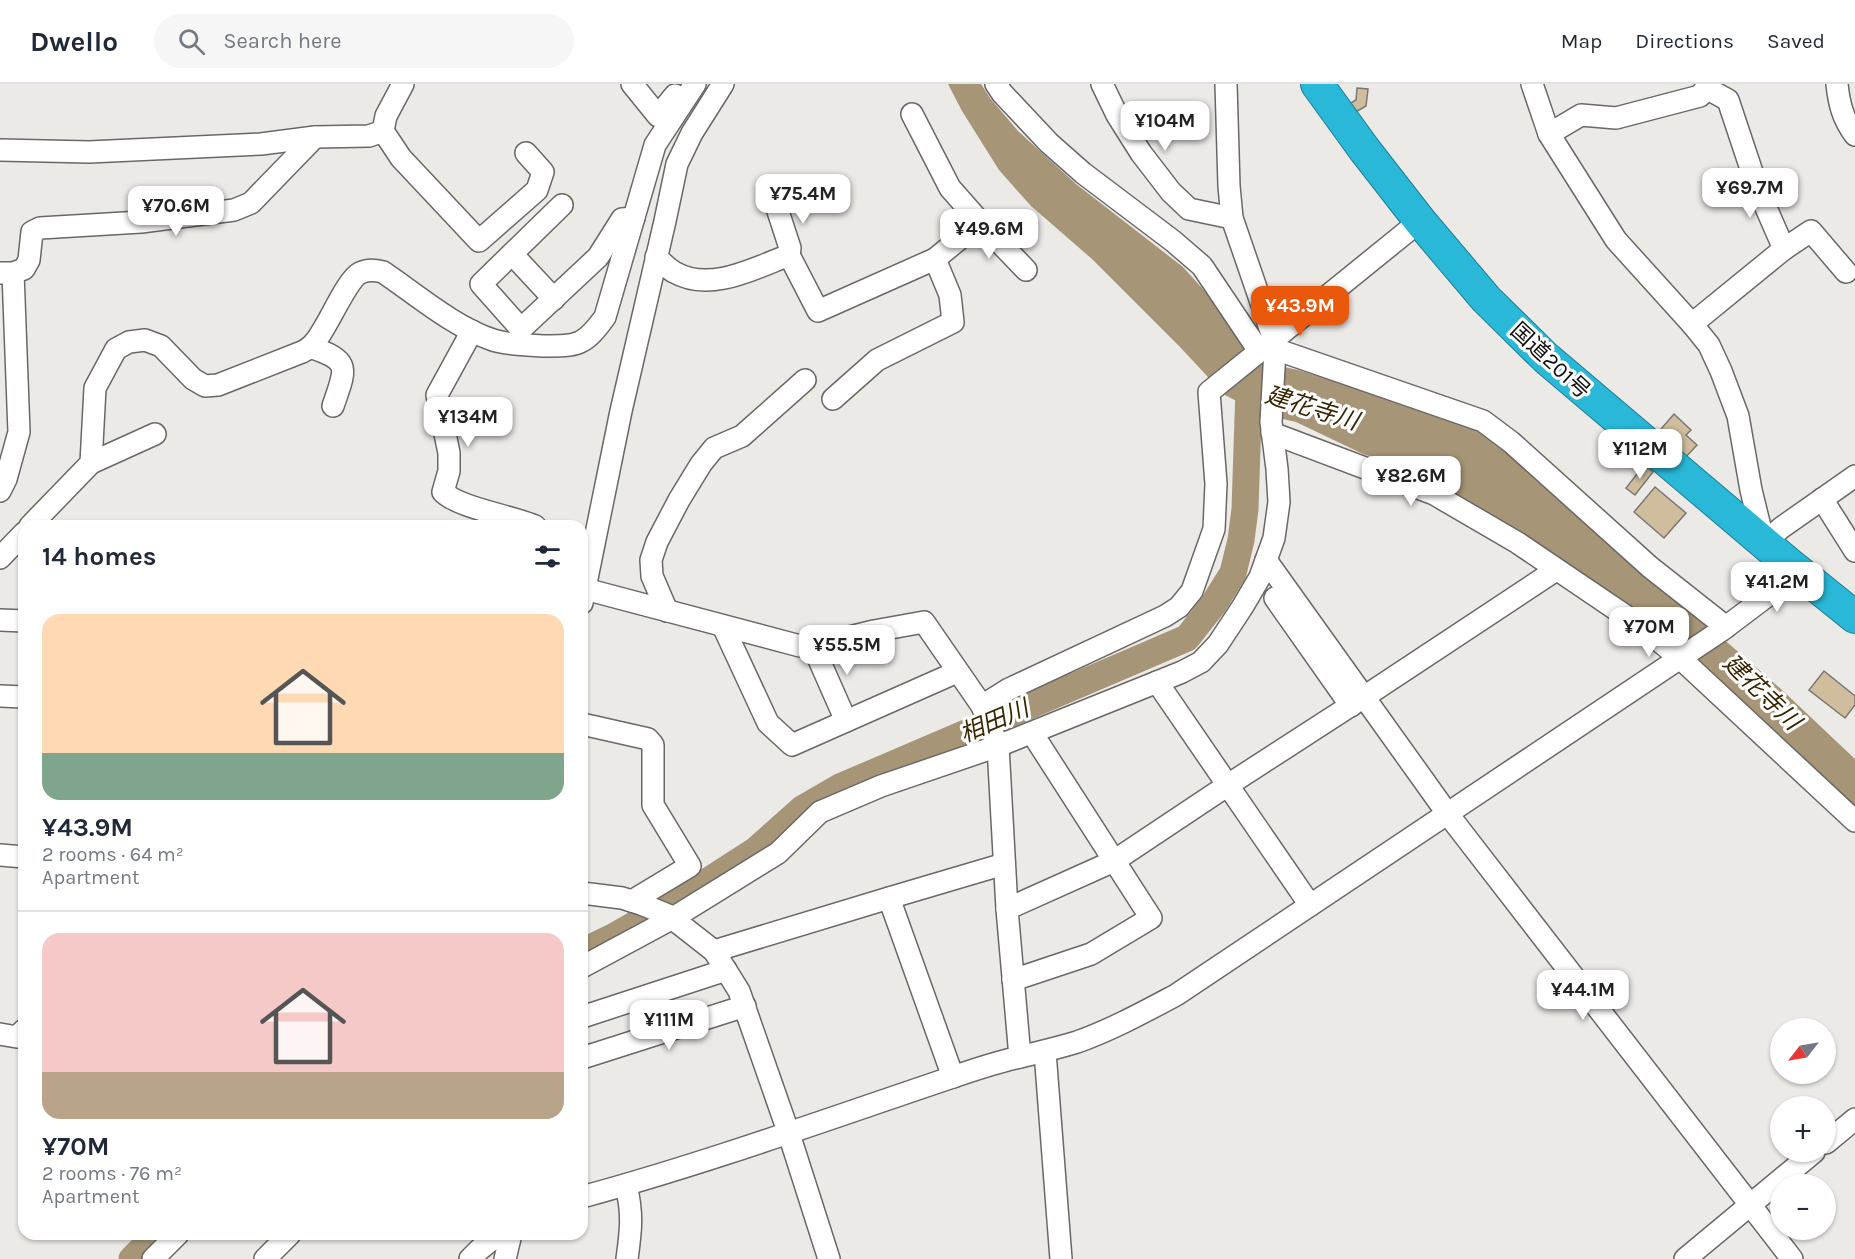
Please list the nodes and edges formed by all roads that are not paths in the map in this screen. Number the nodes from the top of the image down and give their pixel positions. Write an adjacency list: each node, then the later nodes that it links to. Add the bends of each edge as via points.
1 (403, 84): 14 (street, via 386,116)
2 (632, 84): 3 (street, via 658,116)
3 (684, 84)
4 (695, 84): 22 (street, via 655,145)
5 (723, 84): 29 (street, via 677,164)
6 (996, 84): 38 (street, via 1075,166 1202,266)
7 (1102, 84): 23 (street, via 1141,153 1171,192 1189,209)
8 (1226, 84): 23 (street)
9 (1317, 84): 24 (highway, 国道201号)
10 (1532, 84): 15 (street)
11 (1837, 84): 16 (street, via 1846,123)
12 (1706, 86): 15 (street, via 1700,96 1616,118 1581,115); 26 (street, via 1728,100 1757,187)
13 (912, 114): 25 (street, via 950,188)
14 (383, 131): 17 (street, via 369,136); 19 (street, via 401,158 479,241 537,190 543,172)
15 (1549, 134): 35 (street, via 1616,240)
16 (1855, 135)
17 (315, 137): 18 (street, via 261,144 112,151); 33 (street, via 252,203 234,210 141,222 40,228 32,232 24,269)
18 (0, 150)
19 (526, 153)
20 (774, 199): 28 (street)
21 (562, 205): 27 (street)
22 (634, 218): 34 (street, via 622,219 598,257); 36 (street, via 605,316 581,343 519,345)
23 (1232, 218): 38 (street)
24 (1420, 221): 38 (street); 52 (highway, 国道201号, via 1486,299 1546,358)
25 (980, 222): 30 (street); 31 (street)
26 (1784, 249): 32 (street, via 1811,231); 35 (street)
27 (512, 254): 34 (street); 34 (street, via 481,284 521,329)
28 (789, 255): 29 (street, via 732,276 704,280 674,272); 30 (street, via 818,310)
29 (656, 257): 51 (street)
30 (935, 259): 40 (street, via 950,295 953,322 877,360)
31 (1026, 270)
32 (1846, 272)
33 (6, 273): 46 (street, via 19,432)
34 (554, 299)
35 (1692, 324): 52 (street, via 1709,345 1738,416)
36 (472, 331): 37 (street, via 383,272 369,270 358,273 351,282); 49 (street, via 437,395 449,453 443,492)
37 (310, 346): 41 (street, via 331,354 343,367); 44 (street, via 218,385 205,386 161,346 145,340 129,342 117,350 95,387)
38 (1268, 350): 42 (street); 64 (street, via 1484,421); 72 (street, via 1209,392 1216,484 1214,529 1192,591 1165,616)
39 (806, 380): 59 (street, via 742,436 714,448 679,500 651,560 652,576)
40 (833, 399)
41 (333, 406)
42 (1271, 428): 56 (street, via 1279,502 1274,538); 57 (street, via 1434,495 1518,543)
43 (155, 434): 44 (street)
44 (91, 463): 48 (street)
45 (1855, 476): 47 (street)
46 (0, 491)
47 (1822, 500): 52 (street); 53 (street)
48 (36, 520)
49 (516, 520)
50 (18, 539): 54 (street)
51 (588, 542)
52 (1764, 543): 55 (highway, 国道201号)
53 (1855, 551)
54 (0, 558)
55 (1789, 564): 60 (highway, 国道201号); 64 (street, via 1771,593)
56 (1263, 568): 68 (street, via 1218,644 1201,662); 71 (street)
57 (1556, 570): 66 (street); 71 (street)
58 (588, 598): 59 (street)
59 (667, 611): 63 (street)
60 (1855, 617)
61 (0, 620): 62 (street)
62 (18, 621)
63 (723, 626): 65 (street); 73 (street, via 768,723 792,745)
64 (1724, 628): 66 (street)
65 (813, 646): 67 (street, via 924,622); 73 (street)
66 (1682, 657): 78 (street); 79 (street)
67 (957, 672): 72 (street); 73 (street)
68 (1157, 682): 75 (street); 77 (street)
69 (0, 696): 70 (street)
70 (18, 697)
71 (1358, 701): 77 (street); 78 (street)
72 (981, 706): 76 (street)
73 (846, 721)
74 (588, 725): 86 (street, via 651,742 652,805 690,866)
75 (1032, 733): 76 (street); 82 (street)
76 (998, 746): 83 (street); 89 (street, via 881,786 820,812 778,853)
77 (1228, 785): 82 (street); 87 (street)
78 (1447, 813): 87 (street); 106 (street)
79 (1855, 821)
80 (0, 855): 81 (street)
81 (18, 856)
82 (1114, 861): 88 (street); 93 (street, via 1151,918 1091,954)
83 (1004, 864): 85 (street); 88 (street)
84 (588, 894): 86 (street)
85 (889, 898): 90 (street); 99 (street)
86 (637, 902): 89 (street)
87 (1310, 905): 96 (street, via 1176,995 1079,1042)
88 (1007, 909): 93 (street)
89 (670, 917): 90 (street); 91 (street)
90 (714, 951): 92 (street)
91 (588, 964)
92 (726, 970): 94 (street); 95 (street)
93 (1013, 980): 98 (street)
94 (745, 1006): 97 (street); 101 (street)
95 (588, 1015)
96 (1045, 1052): 98 (street); 117 (street)
97 (588, 1056)
98 (1020, 1057): 99 (street)
99 (953, 1077): 101 (street)
100 (1853, 1125): 102 (street)
101 (789, 1134): 104 (street); 116 (street)
102 (1836, 1136)
103 (1802, 1162): 106 (street)
104 (627, 1185): 105 (street); 115 (street, via 632,1221)
105 (588, 1195)
106 (1750, 1204): 118 (street); 119 (street)
107 (172, 1240): 111 (street)
108 (284, 1240): 112 (street)
109 (491, 1240): 113 (street)
110 (510, 1240): 114 (street)
111 (153, 1259)
112 (265, 1259)
113 (470, 1259)
114 (505, 1259)
115 (627, 1259)
116 (829, 1259)
117 (1061, 1259)
118 (1685, 1259)
119 (1792, 1259)

